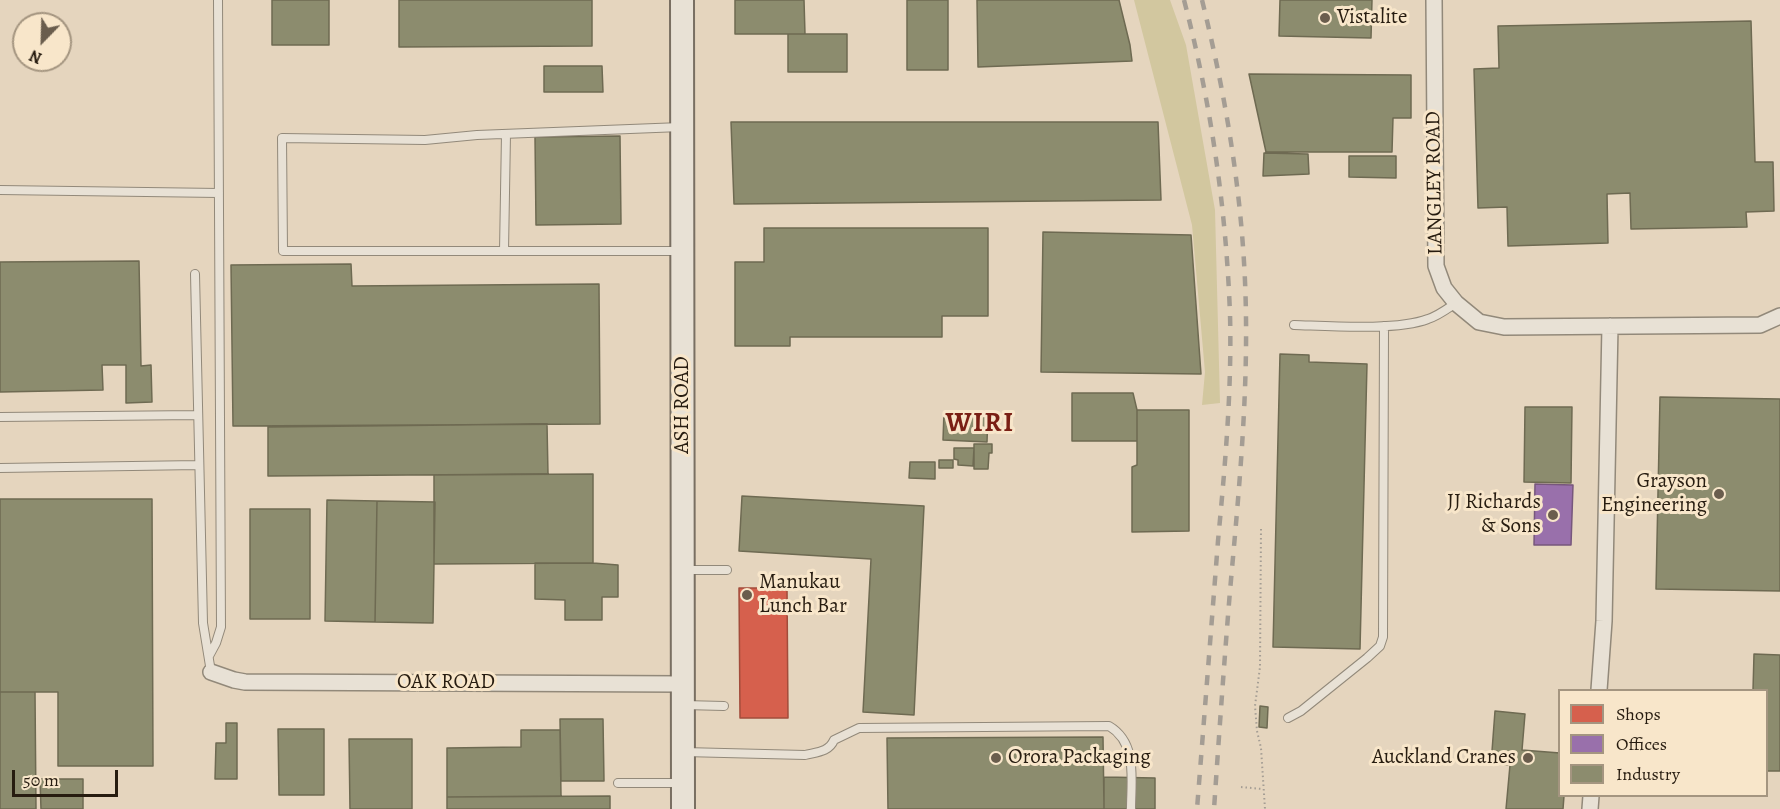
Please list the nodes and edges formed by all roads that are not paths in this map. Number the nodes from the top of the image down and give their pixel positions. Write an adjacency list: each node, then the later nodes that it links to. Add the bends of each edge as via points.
1 (218, 0): 7 (lane)
2 (682, 0): 4 (main road, ASH ROAD)
3 (1434, 0): 11 (street, LANGLEY ROAD, via 1436,266 1444,288)
4 (682, 127): 5 (lane); 9 (main road, ASH ROAD)
5 (506, 134): 8 (lane); 8 (lane, via 425,140 282,138 283,251)
6 (0, 190): 7 (lane)
7 (219, 193): 22 (lane, via 221,627)
8 (504, 251): 9 (lane)
9 (682, 251): 20 (main road, ASH ROAD)
10 (195, 274): 16 (lane)
11 (1456, 303): 14 (lane, via 1429,319); 15 (street, LANGLEY ROAD, via 1479,322 1503,327)
12 (1780, 316): 15 (street, LANGLEY ROAD, via 1760,325)
13 (1294, 325): 14 (lane)
14 (1384, 326): 27 (lane, via 1383,637 1380,646 1367,658)
15 (1610, 326): 24 (street)
16 (197, 415): 17 (lane); 18 (lane)
17 (0, 417)
18 (198, 465): 19 (lane); 22 (lane, via 203,623)
19 (0, 468)
20 (683, 570): 21 (lane); 25 (main road, ASH ROAD)
21 (727, 570)
22 (209, 656): 23 (lane)
23 (211, 672): 25 (street, OAK ROAD, via 245,682)
24 (1599, 689)
25 (682, 694): 26 (lane); 28 (main road, ASH ROAD)
26 (724, 706)
27 (1288, 718)
28 (683, 752): 30 (main road, ASH ROAD); 32 (lane, via 805,755 824,751 834,740 859,728 1109,726 1126,741 1132,761)
29 (618, 783): 30 (lane)
30 (683, 783): 31 (main road, ASH ROAD)
31 (682, 809)
32 (1131, 809)

